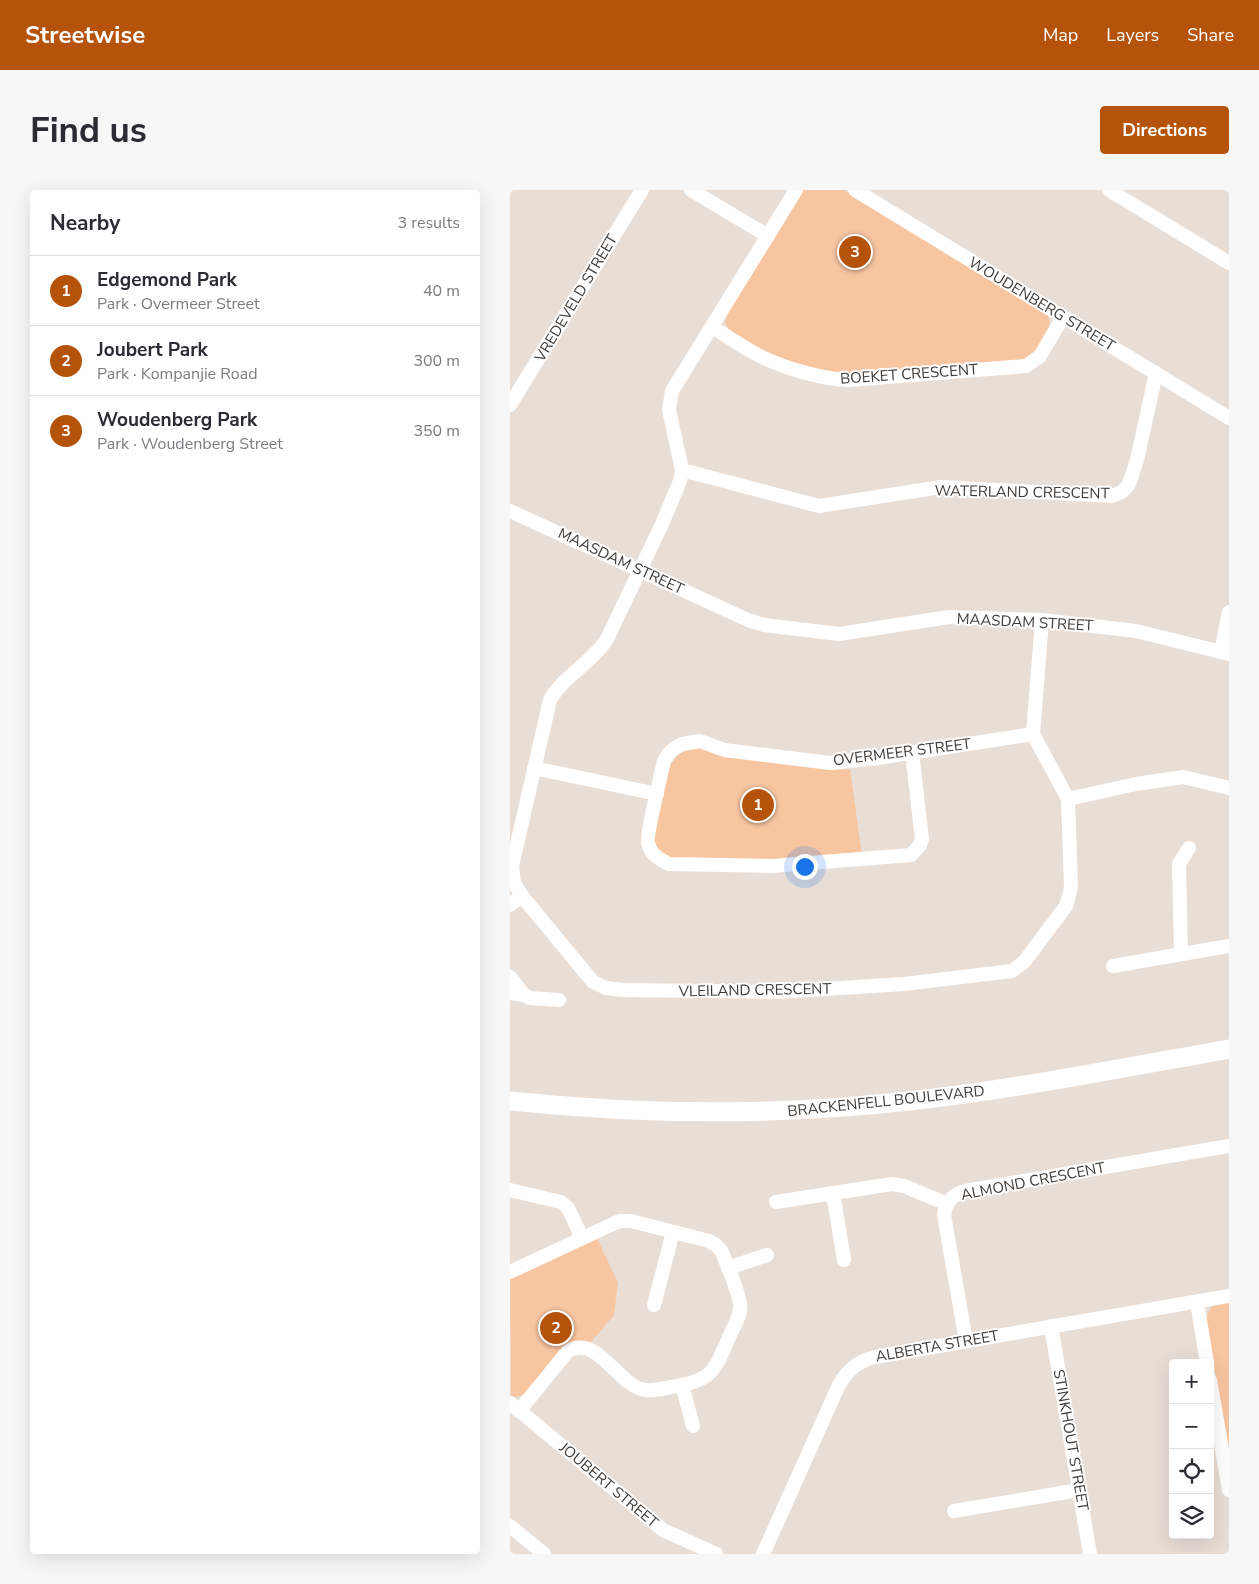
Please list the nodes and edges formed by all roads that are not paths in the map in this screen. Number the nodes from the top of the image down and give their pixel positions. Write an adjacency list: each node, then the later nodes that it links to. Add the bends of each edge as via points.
1 (642, 190): 11 (street, VREDEVELD STREET)
2 (691, 190): 6 (street)
3 (796, 190): 6 (street)
4 (855, 190): 8 (street, WOUDENBERG STREET)
5 (1109, 190): 7 (street)
6 (768, 236): 9 (street)
7 (1229, 263)
8 (1064, 317): 9 (street, BOEKET CRESCENT, via 1040,356 1026,366 849,380 826,378 771,361); 10 (street, WOUDENBERG STREET)
9 (712, 327): 13 (street, via 672,391 669,410)
10 (1156, 373): 12 (street, WOUDENBERG STREET); 13 (street, WATERLAND CRESCENT, via 1129,484 1112,496 942,487 819,506)
11 (510, 406)
12 (1229, 418)
13 (682, 470): 15 (street, via 676,493)
14 (512, 510): 15 (street, MAASDAM STREET)
15 (639, 570): 17 (street, MAASDAM STREET, via 748,620 824,633 846,633 949,618); 21 (street, VLEILAND CRESCENT, via 602,647 557,688 550,700)
16 (1229, 612): 18 (street)
17 (1042, 620): 18 (street, MAASDAM STREET, via 1136,631); 19 (street)
18 (1225, 653)
19 (1033, 734): 20 (street, OVERMEER STREET); 24 (street, VLEILAND CRESCENT)
20 (912, 752): 23 (street, OVERMEER STREET, via 830,763 724,750 700,741 690,742 670,753 664,761); 23 (street, OVERMEER STREET, via 922,839 911,855 772,866 669,864 654,855 647,840)
21 (534, 768): 23 (street); 26 (street, VLEILAND CRESCENT, via 512,866 514,883)
22 (1229, 788): 24 (street, via 1183,777)
23 (657, 794)
24 (1068, 799): 26 (street, VLEILAND CRESCENT, via 1070,895 1066,906 1024,962 1012,971 904,984 778,992 606,988 593,982)
25 (1189, 848): 29 (street, via 1180,864)
26 (522, 896): 27 (street)
27 (510, 905)
28 (1229, 946): 29 (street)
29 (1181, 954): 30 (street)
30 (1113, 966)
31 (510, 977): 32 (street)
32 (517, 994): 33 (street)
33 (559, 1000)
34 (1229, 1049): 35 (street, BRACKENFELL BOULEVARD, via 990,1090 824,1109 668,1112)
35 (510, 1101)
36 (1229, 1146): 40 (street, ALMOND CRESCENT, via 965,1191)
37 (510, 1190): 42 (street, via 561,1202 568,1208)
38 (833, 1193): 39 (street); 40 (street, via 898,1184); 44 (street)
39 (776, 1202)
40 (947, 1204): 51 (street, ALMOND CRESCENT, via 944,1215)
41 (673, 1232): 42 (street, via 631,1220 620,1221); 45 (street, via 713,1242 722,1252); 49 (street)
42 (582, 1238): 46 (street)
43 (766, 1255): 45 (street)
44 (844, 1260)
45 (728, 1268): 53 (street, via 740,1303 739,1315 711,1373 698,1382)
46 (510, 1272)
47 (1229, 1296): 48 (street, ALBERTA STREET)
48 (1197, 1302): 50 (street, ALBERTA STREET); 52 (street)
49 (654, 1305)
50 (1051, 1326): 51 (street, ALBERTA STREET); 57 (street, STINKHOUT STREET)
51 (966, 1341): 63 (street, ALBERTA STREET, via 875,1357 860,1362 847,1372)
52 (1206, 1359)
53 (682, 1385): 55 (street, via 641,1389 591,1350 576,1348 568,1351); 56 (street)
54 (1214, 1403): 58 (street)
55 (515, 1407): 62 (street, JOUBERT STREET, via 663,1530)
56 (693, 1426)
57 (1079, 1490): 59 (street); 64 (street, STINKHOUT STREET)
58 (1229, 1490)
59 (954, 1511)
60 (510, 1526): 61 (street)
61 (544, 1554)
62 (716, 1554)
63 (764, 1554)
64 (1090, 1554)

